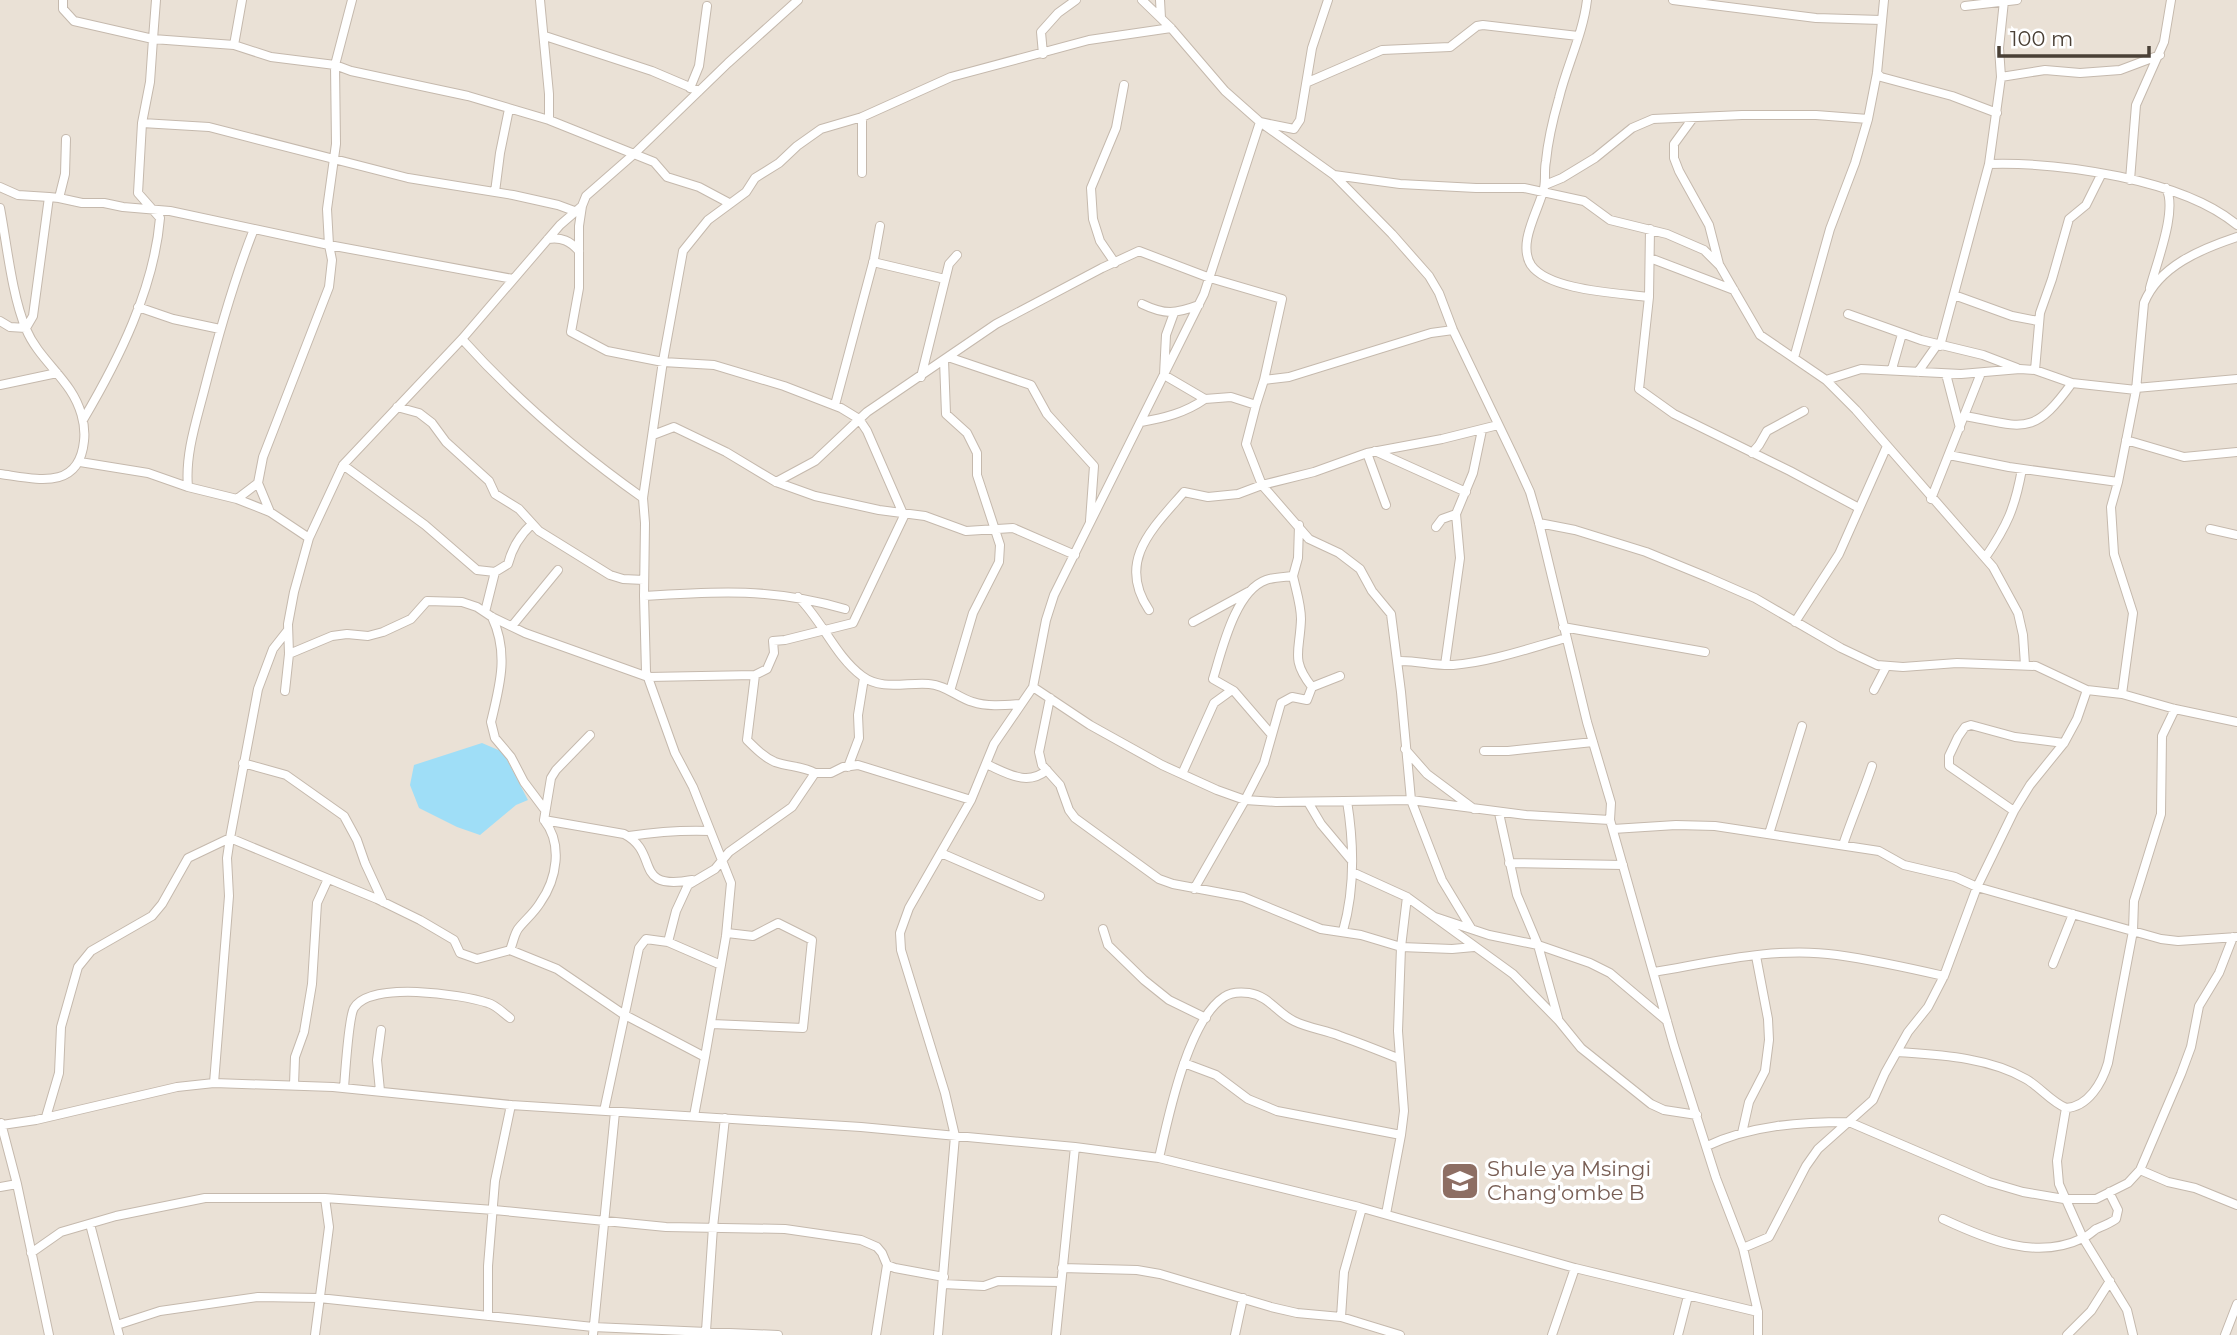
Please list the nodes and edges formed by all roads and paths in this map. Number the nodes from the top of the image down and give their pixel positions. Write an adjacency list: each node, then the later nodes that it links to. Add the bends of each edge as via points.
1 (63, 0): 24 (street, via 63,9 74,21)
2 (156, 0): 24 (street)
3 (242, 0): 25 (street)
4 (352, 0): 28 (street)
5 (540, 0): 22 (street)
6 (798, 0): 34 (street)
7 (1076, 0): 26 (street, via 1041,32)
8 (1142, 0): 19 (street)
9 (1160, 0): 19 (street)
10 (1328, 0): 31 (street, via 1312,48)
11 (1587, 0): 23 (street)
12 (1673, 0): 20 (street, via 1816,18)
13 (1884, 0): 20 (street)
14 (2017, 0): 16 (street)
15 (2171, 0): 27 (street)
16 (2004, 1): 18 (street); 30 (street)
17 (708, 6): 33 (street, via 699,66)
18 (1965, 6)
19 (1161, 19): 21 (street)
20 (1881, 20): 29 (street)
21 (1171, 28): 26 (street, via 1088,40); 41 (street, via 1225,91)
22 (545, 36): 33 (street); 40 (street)
23 (1578, 36): 31 (street, via 1477,26 1450,47 1382,50); 53 (street, via 1556,108)
24 (153, 39): 25 (street); 42 (street)
25 (234, 45): 28 (street, via 282,59)
26 (1043, 54): 37 (street, via 951,77)
27 (2160, 55): 30 (street, via 2120,70 2045,70); 50 (street, via 2136,105)
28 (335, 65): 35 (street); 45 (street)
29 (1877, 73): 36 (street); 39 (street)
30 (2001, 77): 36 (street)
31 (1308, 82): 41 (street, via 1303,114 1294,128)
32 (1124, 85): 72 (street, via 1116,128 1091,188 1100,241)
33 (690, 88): 34 (street)
34 (699, 91): 44 (street)
35 (509, 109): 40 (street); 54 (street)
36 (1997, 113): 46 (street)
37 (862, 117): 47 (street); 57 (street, via 806,139)
38 (1693, 118): 39 (street, via 1816,115); 53 (street, via 1643,122); 73 (street, via 1674,144 1674,158 1709,225)
39 (1868, 119): 95 (street, via 1830,229)
40 (549, 120): 44 (street)
41 (1260, 122): 48 (street); 74 (street)
42 (142, 123): 45 (street, via 209,127); 59 (street, via 138,193)
43 (66, 139): 56 (street)
44 (634, 154): 57 (street, via 654,162 667,177); 60 (street, via 586,196)
45 (334, 158): 54 (street, via 408,178); 67 (street, via 327,209)
46 (1989, 164): 49 (street, via 2024,163); 79 (street)
47 (863, 173)
48 (1334, 175): 53 (street, via 1413,185); 90 (street, via 1429,276)
49 (2101, 175): 50 (street); 87 (street, via 2086,205 2069,219)
50 (2130, 180): 52 (street)
51 (0, 187): 55 (street, via 18,195)
52 (2166, 188): 61 (street); 78 (street, via 2166,229)
53 (1544, 189): 64 (street, via 1584,201 1610,220); 80 (street, via 1526,248 1530,264 1539,273 1573,287)
54 (495, 192): 60 (street)
55 (48, 197): 56 (street); 88 (street, via 33,316)
56 (59, 198): 59 (street)
57 (729, 203): 96 (street, via 683,251)
58 (0, 208): 88 (street)
59 (149, 208): 63 (street); 83 (street, via 160,218 158,242)
60 (580, 209): 66 (street); 68 (street)
61 (2237, 225)
62 (880, 226): 71 (street)
63 (254, 229): 67 (street); 89 (street)
64 (1650, 229): 70 (street); 73 (street, via 1703,250)
65 (2237, 237): 78 (street, via 2175,266)
66 (548, 240): 68 (street, via 570,241); 75 (street)
67 (329, 245): 75 (street); 137 (street, via 329,287 263,457)
68 (579, 251): 96 (street, via 579,288 571,332 607,351)
69 (957, 256): 76 (street)
70 (1650, 258): 77 (street); 80 (street)
71 (873, 262): 76 (street); 113 (street)
72 (1115, 263): 74 (street, via 1139,251); 94 (street, via 996,324)
73 (1720, 267): 77 (street)
74 (1210, 278): 82 (street); 107 (street, via 1282,299)
75 (513, 279): 92 (street)
76 (945, 279): 105 (street)
77 (1734, 290): 95 (street, via 1760,335)
78 (2149, 291): 111 (street, via 2141,319)
79 (1954, 295): 87 (street); 93 (street)
80 (1649, 298): 129 (street, via 1639,389 1674,414)
81 (1142, 304): 84 (street)
82 (1199, 306): 84 (street); 104 (street)
83 (138, 307): 89 (street); 119 (street, via 108,377)
84 (1174, 313): 104 (street, via 1166,335)
85 (1848, 314): 91 (street)
86 (0, 321): 88 (street)
87 (2038, 321): 99 (street)
88 (26, 328): 101 (street)
89 (220, 329): 139 (street, via 196,421)
90 (1453, 330): 107 (street, via 1431,332 1289,377); 121 (street)
91 (1902, 334): 93 (street); 97 (street)
92 (462, 339): 115 (street); 141 (street, via 570,441)
93 (1939, 346): 98 (street); 100 (street)
94 (946, 358): 105 (street); 151 (street, via 1031,385 1047,414 1094,466); 154 (street, via 946,414 967,433 977,453 976,475)
95 (1794, 358): 108 (street)
96 (663, 362): 113 (street, via 714,365); 124 (street)
97 (1892, 369): 100 (street); 108 (street, via 1861,369)
98 (2020, 369): 99 (street); 102 (street)
99 (2035, 370): 109 (street)
100 (1918, 372): 103 (street)
101 (57, 373): 110 (street); 119 (street)
102 (1981, 373): 103 (street); 117 (street)
103 (1947, 374): 122 (street)
104 (1164, 375): 112 (street); 120 (street)
105 (921, 377): 118 (street)
106 (2237, 379): 111 (street)
107 (1264, 380): 114 (street)
108 (1826, 380): 126 (street)
109 (2072, 383): 111 (street); 117 (street, via 2050,411 2032,423 2012,425)
110 (0, 385)
111 (2136, 389): 125 (street)
112 (1205, 399): 114 (street, via 1231,397); 120 (street, via 1175,415)
113 (835, 405): 118 (street)
114 (1256, 405): 138 (street, via 1246,444)
115 (397, 407): 132 (street); 150 (street, via 419,413 432,423 489,481 495,494)
116 (1804, 411): 129 (street, via 1771,428)
117 (1965, 416): 122 (street)
118 (859, 419): 135 (street, via 815,461); 147 (street, via 878,452)
119 (83, 420): 131 (street)
120 (1141, 422): 151 (street)
121 (1498, 425): 123 (street); 149 (street, via 1530,492)
122 (1960, 428): 130 (street)
123 (1482, 430): 127 (street); 140 (street)
124 (653, 435): 135 (street, via 674,427); 141 (street)
125 (2126, 440): 128 (street, via 2184,457); 136 (street)
126 (1887, 446): 143 (street); 145 (street)
127 (1371, 452): 138 (street); 140 (street); 144 (street)
128 (2237, 452)
129 (1752, 453): 145 (street)
130 (1949, 455): 133 (street); 143 (street)
131 (80, 462): 134 (street, via 68,475 49,479); 139 (street, via 148,473)
132 (343, 465): 157 (street); 161 (street, via 425,525 467,563 477,570)
133 (2022, 469): 136 (street); 159 (street, via 2005,528)
134 (0, 474)
135 (776, 482): 147 (street, via 815,496)
136 (2118, 482): 194 (street, via 2111,507 2114,554 2133,613)
137 (258, 483): 142 (street); 146 (street)
138 (1262, 485): 152 (street); 168 (street, via 1222,497 1184,492 1140,549 1138,586)
139 (188, 487): 142 (street)
140 (1466, 492): 148 (street)
141 (643, 498): 163 (street)
142 (237, 499): 146 (street)
143 (1931, 499): 159 (street)
144 (1386, 505)
145 (1859, 508): 171 (street, via 1839,554)
146 (270, 512): 157 (street)
147 (902, 513): 154 (street, via 966,531); 174 (street, via 856,618 849,625)
148 (1456, 514): 153 (street); 180 (street, via 1460,558)
149 (1539, 523): 171 (street, via 1646,552 1724,584); 173 (street)
150 (532, 524): 161 (street, via 512,548 508,564); 163 (street, via 610,575)
151 (1090, 524): 158 (street)
152 (1299, 525): 162 (street); 179 (street, via 1309,539 1360,569 1391,614)
153 (1436, 527)
154 (993, 529): 158 (street, via 1013,528); 193 (street, via 1000,545 999,562 973,613)
155 (2210, 529): 156 (street)
156 (2237, 535)
157 (309, 538): 175 (street)
158 (1075, 555): 187 (street, via 1046,620)
159 (1985, 558): 181 (street, via 2018,612)
160 (558, 570): 172 (street)
161 (495, 572): 169 (street)
162 (1293, 576): 164 (street, via 1265,580); 188 (street, via 1301,616 1297,662)
163 (644, 580): 165 (street)
164 (1248, 592): 170 (street); 189 (street, via 1230,625 1213,679)
165 (644, 596): 166 (street, via 735,591); 185 (street)
166 (798, 597): 167 (street); 174 (street)
167 (845, 610)
168 (1149, 610)
169 (488, 614): 172 (street); 178 (street, via 462,602 428,601 411,619 383,632 332,636); 218 (street, via 498,629 503,670 492,729)
170 (1193, 622)
171 (1795, 622): 182 (street, via 1841,649)
172 (512, 626): 185 (street)
173 (1563, 627): 176 (street); 177 (street)
174 (825, 629): 183 (street, via 773,641 767,669); 186 (street)
175 (288, 630): 178 (street); 206 (street, via 273,649 258,689)
176 (1566, 638): 180 (street); 202 (street)
177 (1705, 652)
178 (289, 654): 192 (street)
179 (1398, 661): 180 (street); 204 (street)
180 (1445, 665)
181 (2025, 665): 182 (street); 191 (street)
182 (1886, 667): 190 (street)
183 (755, 675): 185 (street); 211 (street, via 747,740 775,762)
184 (1340, 676): 188 (street)
185 (648, 677): 224 (street)
186 (864, 678): 193 (street, via 899,686 934,684); 209 (street, via 859,738)
187 (1033, 687): 195 (street); 196 (street)
188 (1312, 687): 200 (street, via 1307,700 1292,697 1281,703)
189 (1232, 690): 200 (street); 212 (street, via 1214,703)
190 (1874, 690)
191 (2087, 690): 194 (street); 203 (street)
192 (285, 691)
193 (950, 691): 196 (street, via 973,702)
194 (2122, 694): 197 (street)
195 (1050, 698): 210 (street, via 1039,752); 212 (street)
196 (1021, 704): 207 (street)
197 (2175, 709): 198 (street); 247 (street, via 2162,736 2161,814 2134,901)
198 (2237, 722)
199 (1802, 726): 225 (street)
200 (1271, 734): 214 (street, via 1264,763)
201 (590, 735): 218 (street, via 556,770)
202 (1593, 742): 205 (street); 223 (street, via 1611,803)
203 (2064, 743): 220 (street); 220 (street, via 1965,727 1948,756 1949,766)
204 (1405, 749): 215 (street); 219 (street, via 1427,774)
205 (1484, 751)
206 (243, 763): 227 (street); 241 (street, via 286,775 344,816)
207 (986, 764): 210 (street, via 1030,779); 213 (street)
208 (1871, 766): 228 (street)
209 (848, 767): 211 (street); 213 (street, via 858,765)
210 (1047, 770): 238 (street, via 1076,818 1159,879)
211 (815, 773): 230 (street, via 792,807)
212 (1182, 774): 214 (street)
213 (971, 800): 229 (street)
214 (1245, 800): 217 (street); 238 (street)
215 (1411, 800): 216 (street); 219 (street); 244 (street, via 1442,880)
216 (1347, 801): 217 (street); 231 (street)
217 (1308, 802): 231 (street)
218 (545, 810): 222 (street)
219 (1477, 811): 221 (street)
220 (2014, 811): 237 (street)
221 (1499, 813): 223 (street); 232 (street)
222 (544, 820): 226 (street); 254 (street, via 552,830 555,871 542,901 517,931)
223 (1612, 824): 225 (street, via 1715,826); 233 (street)
224 (710, 831): 226 (street); 230 (street)
225 (1769, 834): 228 (street)
226 (629, 836): 236 (street, via 661,882)
227 (230, 838): 235 (street); 271 (street); 281 (street, via 188,858 152,916 91,951 78,967 61,1027 59,1073)
228 (1843, 845): 237 (street, via 1879,851 1904,865)
229 (941, 853): 239 (street); 287 (street, via 900,933)
230 (722, 860): 236 (street); 248 (street, via 731,883)
231 (1352, 861): 234 (street)
232 (1509, 863): 233 (street); 251 (street, via 1522,911)
233 (1623, 865): 258 (street)
234 (1352, 872): 240 (street); 246 (street)
235 (328, 879): 241 (street); 272 (street, via 317,903 312,984 295,1057)
236 (695, 880): 250 (street, via 682,896)
237 (1977, 887): 242 (street); 259 (street)
238 (1194, 889): 246 (street, via 1243,897 1321,929)
239 (1040, 896)
240 (1407, 897): 243 (street); 252 (street)
241 (383, 902): 254 (street, via 454,940 460,953 477,959)
242 (2073, 914): 247 (street); 256 (street)
243 (1432, 917): 244 (street); 253 (street)
244 (1471, 928): 251 (street)
245 (1103, 929): 262 (street, via 1108,945 1144,980 1169,1000)
246 (1343, 931): 252 (street)
247 (2133, 931): 249 (street, via 2178,941); 276 (street, via 2105,1072 2086,1101)
248 (727, 933): 257 (street); 265 (street, via 753,936 778,923 812,940 803,1028)
249 (2235, 937): 291 (street, via 2199,1006 2191,1047)
250 (668, 942): 257 (street); 260 (street, via 646,939 639,948)
251 (1538, 945): 263 (street); 264 (street, via 1610,973)
252 (1401, 947): 253 (street); 269 (street)
253 (1474, 947): 263 (street, via 1513,974)
254 (510, 950): 260 (street, via 557,969)
255 (1756, 956): 258 (street); 259 (street, via 1836,955); 285 (street, via 1769,1040 1765,1071 1751,1098)
256 (2053, 964)
257 (721, 965): 265 (street)
258 (1654, 972): 264 (street)
259 (1944, 976): 267 (street)
260 (624, 1014): 268 (street); 277 (street)
261 (510, 1018): 273 (street, via 491,1003 452,995 381,992 362,998 352,1010)
262 (1206, 1018): 269 (street, via 1226,995 1251,994 1264,997 1296,1023); 270 (street)
263 (1559, 1021): 279 (street, via 1581,1048 1651,1104)
264 (1667, 1021): 279 (street)
265 (712, 1024): 268 (street)
266 (381, 1030): 274 (street, via 377,1060)
267 (1897, 1052): 276 (street, via 1943,1055 2002,1069 2026,1079); 283 (street, via 1873,1100)
268 (705, 1057): 280 (street)
269 (1400, 1059): 286 (street)
270 (1184, 1063): 286 (street, via 1216,1075 1248,1099 1276,1111); 290 (street)
271 (214, 1083): 272 (street); 281 (street)
272 (294, 1085): 273 (street)
273 (344, 1088): 274 (street)
274 (380, 1091): 275 (street)
275 (511, 1105): 277 (street); 299 (street, via 495,1181)
276 (2066, 1108): 296 (street, via 2057,1161)
277 (604, 1111): 278 (street)
278 (615, 1112): 280 (street); 301 (street)
279 (1697, 1115): 288 (street)
280 (694, 1116): 282 (street)
281 (46, 1117): 284 (street)
282 (725, 1118): 287 (street); 304 (street)
283 (1849, 1122): 285 (street); 296 (street, via 1989,1182); 306 (street, via 1818,1149 1769,1237)
284 (1, 1123): 292 (street)
285 (1742, 1133): 288 (street)
286 (1401, 1135): 300 (street)
287 (955, 1136): 289 (street); 311 (street)
288 (1707, 1146): 306 (street)
289 (1075, 1147): 290 (street); 309 (street)
290 (1159, 1158): 298 (street)
291 (2140, 1170): 294 (street, via 2133,1180); 297 (street)
292 (17, 1184): 293 (street); 307 (street)
293 (0, 1187)
294 (2109, 1193): 296 (street, via 2096,1199); 305 (street, via 2118,1210 2116,1219)
295 (325, 1198): 299 (street); 303 (street, via 205,1198); 315 (street, via 329,1227)
296 (2064, 1199): 305 (street)
297 (2237, 1205)
298 (1362, 1208): 300 (street); 320 (street, via 1344,1272)
299 (494, 1210): 301 (street); 319 (street)
300 (1386, 1214): 310 (street)
301 (606, 1219): 304 (street, via 666,1227); 322 (street)
302 (1943, 1219): 305 (street, via 2014,1246 2040,1248)
303 (90, 1224): 307 (street, via 61,1232); 321 (street)
304 (713, 1227): 308 (street, via 785,1229 862,1240 882,1252); 323 (street)
305 (2082, 1238): 312 (street)
306 (1743, 1248): 318 (street)
307 (31, 1253): 324 (street)
308 (887, 1265): 311 (street); 328 (street)
309 (1062, 1268): 313 (street); 316 (street, via 1137,1270)
310 (1575, 1268): 314 (street); 333 (street)
311 (943, 1280): 313 (street, via 984,1286 998,1281); 329 (street)
312 (2110, 1281): 336 (street, via 2091,1311); 337 (street, via 2127,1310)
313 (1061, 1282): 330 (street)
314 (1688, 1296): 318 (street); 334 (street)
315 (320, 1298): 319 (street); 321 (street, via 234,1300 160,1311); 326 (street)
316 (1243, 1298): 320 (street, via 1283,1310); 331 (street)
317 (2237, 1304): 338 (street)
318 (1758, 1312): 335 (street)
319 (488, 1316): 322 (street)
320 (1341, 1317): 332 (street)
321 (117, 1325): 325 (street)
322 (593, 1331): 323 (street)
323 (706, 1331): 327 (street)
324 (50, 1335)
325 (118, 1335)
326 (315, 1335)
327 (778, 1335)
328 (876, 1335)
329 (938, 1335)
330 (1056, 1335)
331 (1235, 1335)
332 (1400, 1335)
333 (1552, 1335)
334 (1678, 1335)
335 (1758, 1335)
336 (2067, 1335)
337 (2133, 1335)
338 (2225, 1335)

